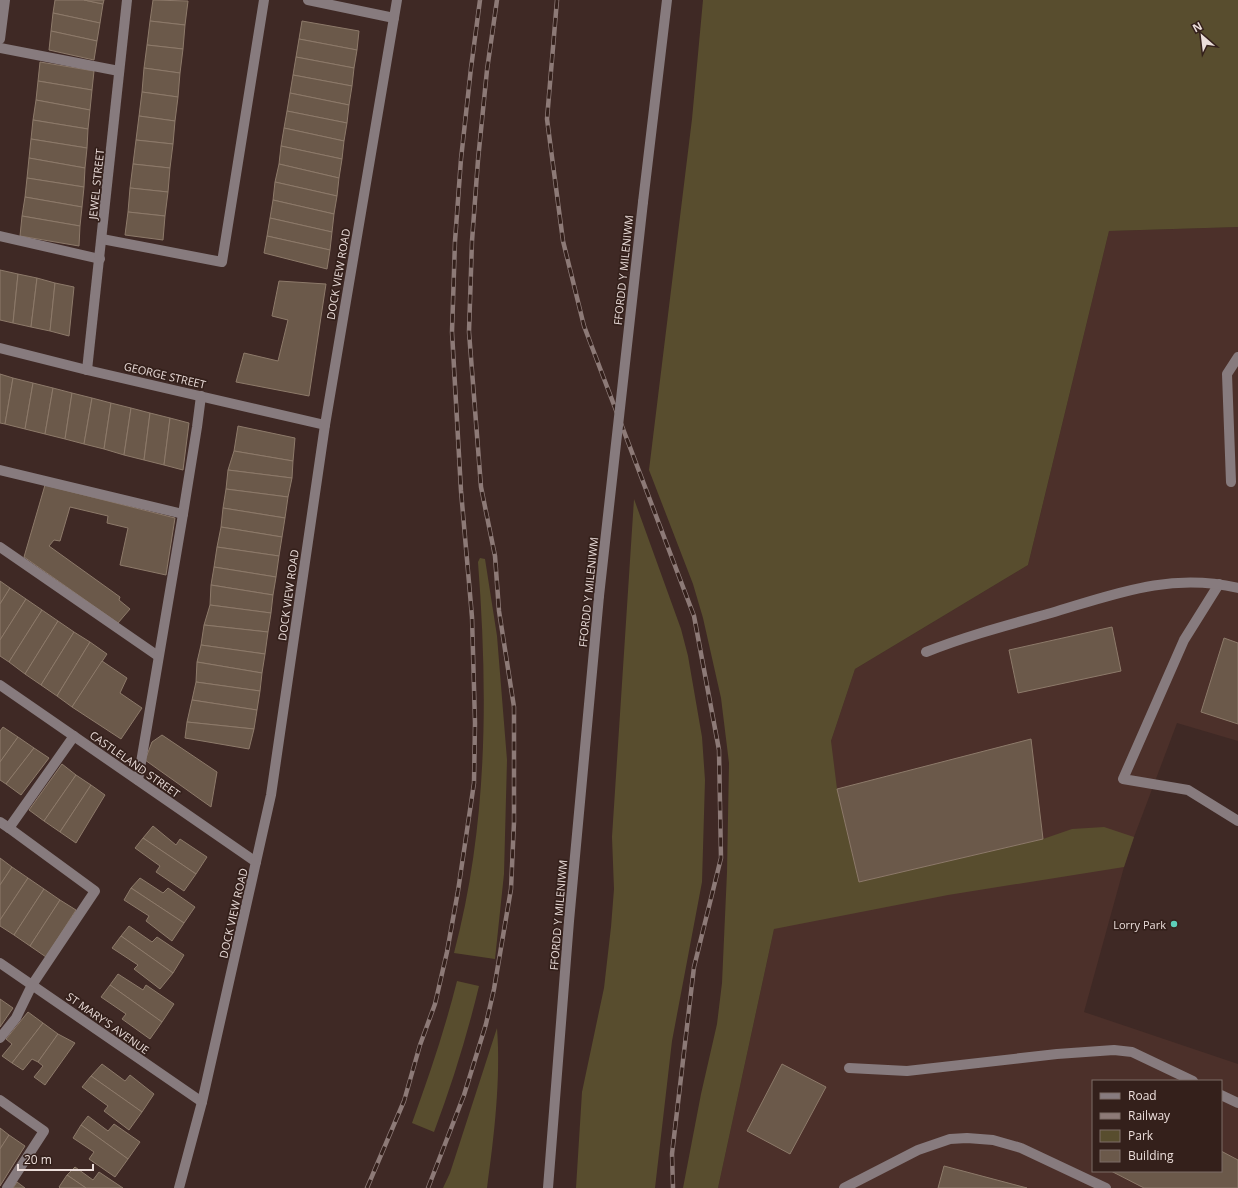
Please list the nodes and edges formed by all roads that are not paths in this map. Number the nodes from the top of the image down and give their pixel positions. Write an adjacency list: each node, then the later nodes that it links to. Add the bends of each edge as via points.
1 (5, 0): 8 (street)
2 (127, 0): 10 (street, JEWEL STREET)
3 (264, 0): 12 (street, via 222,262)
4 (308, 0): 7 (street)
5 (396, 0): 7 (street, DOCK VIEW ROAD)
6 (667, 0): 44 (street, FFORDD Y MILENIWM, bridge, via 599,596)
7 (394, 18): 18 (street, DOCK VIEW ROAD)
8 (0, 39)
9 (0, 48): 10 (street)
10 (119, 70): 12 (street, JEWEL STREET)
11 (0, 236): 13 (street)
12 (102, 239): 13 (street, JEWEL STREET)
13 (100, 259): 16 (street, JEWEL STREET)
14 (0, 348): 16 (street, GEORGE STREET)
15 (1238, 357): 20 (street, via 1226,374)
16 (87, 370): 17 (street, GEORGE STREET)
17 (201, 396): 18 (street, GEORGE STREET); 21 (street)
18 (325, 425): 32 (street, DOCK VIEW ROAD, via 271,795)
19 (0, 470): 21 (street)
20 (1232, 482)
21 (183, 514): 26 (street)
22 (0, 547): 26 (street)
23 (1219, 584): 24 (street); 25 (street, via 1178,582 1151,585 984,632); 30 (street, via 1184,640 1123,779 1188,790)
24 (1238, 588)
25 (926, 652)
26 (158, 656): 29 (street)
27 (0, 685): 28 (street, CASTLELAND STREET)
28 (74, 736): 29 (street, CASTLELAND STREET); 31 (street)
29 (138, 780): 32 (street, CASTLELAND STREET)
30 (1238, 820)
31 (4, 825): 34 (street, via 96,891)
32 (256, 862): 40 (street, DOCK VIEW ROAD)
33 (0, 963): 34 (street, ST MARY'S AVENUE)
34 (32, 985): 35 (street, via 16,1018); 40 (street, ST MARY'S AVENUE)
35 (0, 1038)
36 (849, 1068): 37 (street, via 907,1071 1114,1050 1132,1052)
37 (1191, 1080)
38 (1222, 1095): 41 (street)
39 (0, 1100): 42 (street, via 44,1131)
40 (202, 1102): 43 (street, DOCK VIEW ROAD)
41 (1238, 1103)
42 (7, 1188)
43 (179, 1188)
44 (548, 1188)
45 (844, 1188): 46 (street, via 918,1150 950,1139 967,1138 993,1140 1021,1148)
46 (1106, 1188)

